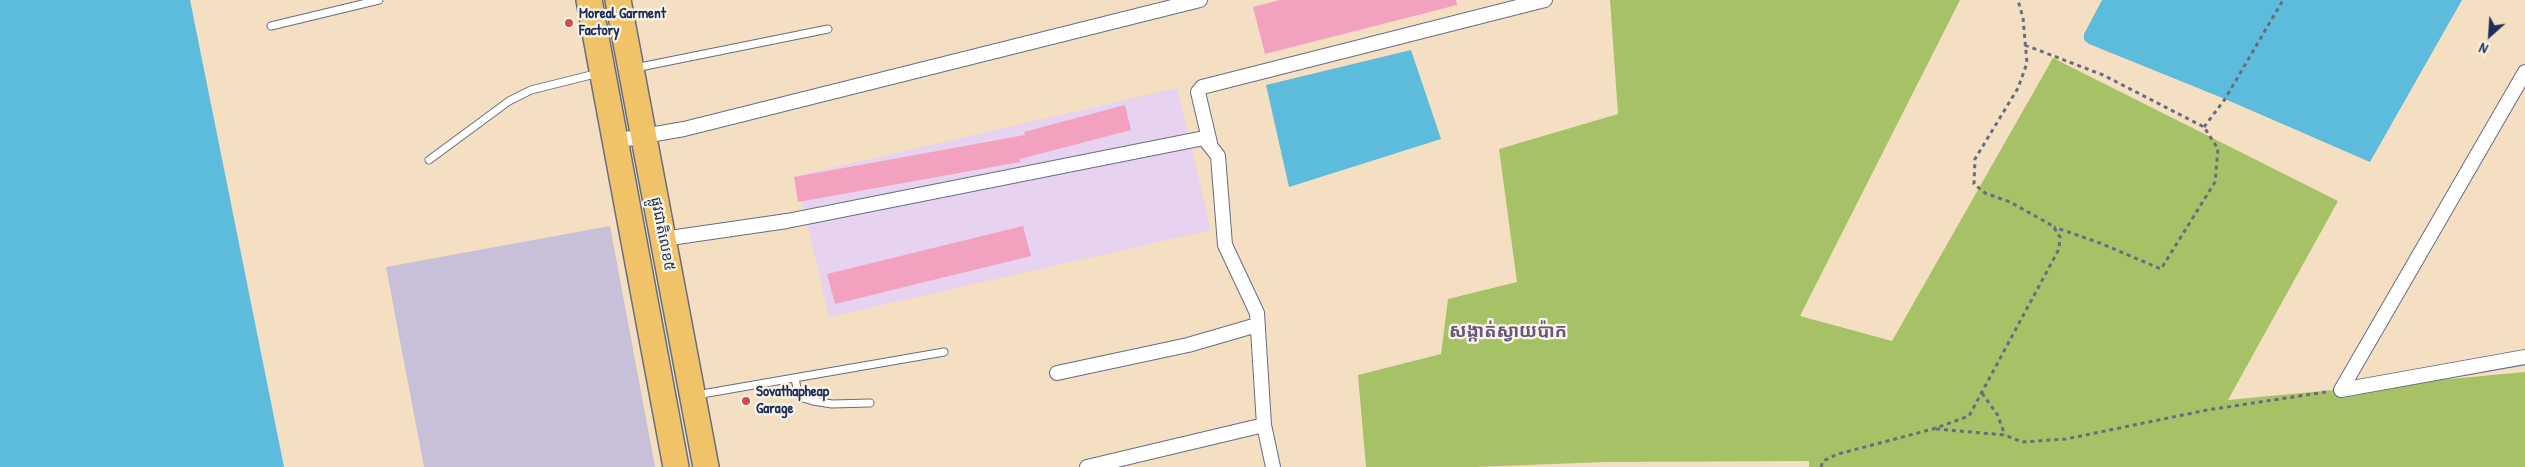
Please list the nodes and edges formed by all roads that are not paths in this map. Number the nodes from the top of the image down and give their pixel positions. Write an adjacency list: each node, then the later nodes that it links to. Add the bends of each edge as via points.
1 (379, 0): 6 (lane)
2 (589, 0): 9 (highway, ផ្លូវជាតិលេខ៥)
3 (618, 0): 8 (highway, ផ្លូវជាតិលេខ៥)
4 (1200, 0): 11 (street, via 684,129)
5 (1545, 0): 13 (street, via 1202,87 1198,92)
6 (271, 26)
7 (828, 29): 8 (lane)
8 (631, 69): 11 (highway, ផ្លូវជាតិលេខ៥)
9 (602, 72): 12 (highway, ផ្លូវជាតិលេខ៥); 14 (lane, via 531,90 509,101)
10 (2525, 72): 20 (street, via 2341,390)
11 (644, 136): 12 (street); 15 (highway, ផ្លូវជាតិលេខ៥)
12 (616, 141): 17 (highway, ផ្លូវជាតិលេខ៥)
13 (1210, 143): 15 (street, via 1204,138 1194,139 787,222); 18 (street, via 1218,156 1225,245 1252,299)
14 (428, 160)
15 (663, 239): 16 (highway, ផ្លូវជាតិលេខ៥)
16 (676, 310): 17 (highway); 23 (highway, ផ្លូវជាតិលេខ៥)
17 (648, 315): 26 (highway, ផ្លូវជាតិលេខ៥)
18 (1257, 325): 21 (street); 25 (street)
19 (944, 352): 22 (lane)
20 (2525, 357)
21 (1057, 373)
22 (795, 379): 23 (lane); 24 (lane, via 803,398 832,404)
23 (692, 396): 27 (highway, ផ្លូវជាតិលេខ៥)
24 (870, 403)
25 (1264, 425): 28 (street); 29 (street)
26 (676, 467)
27 (706, 467)
28 (1087, 467)
29 (1273, 467)

